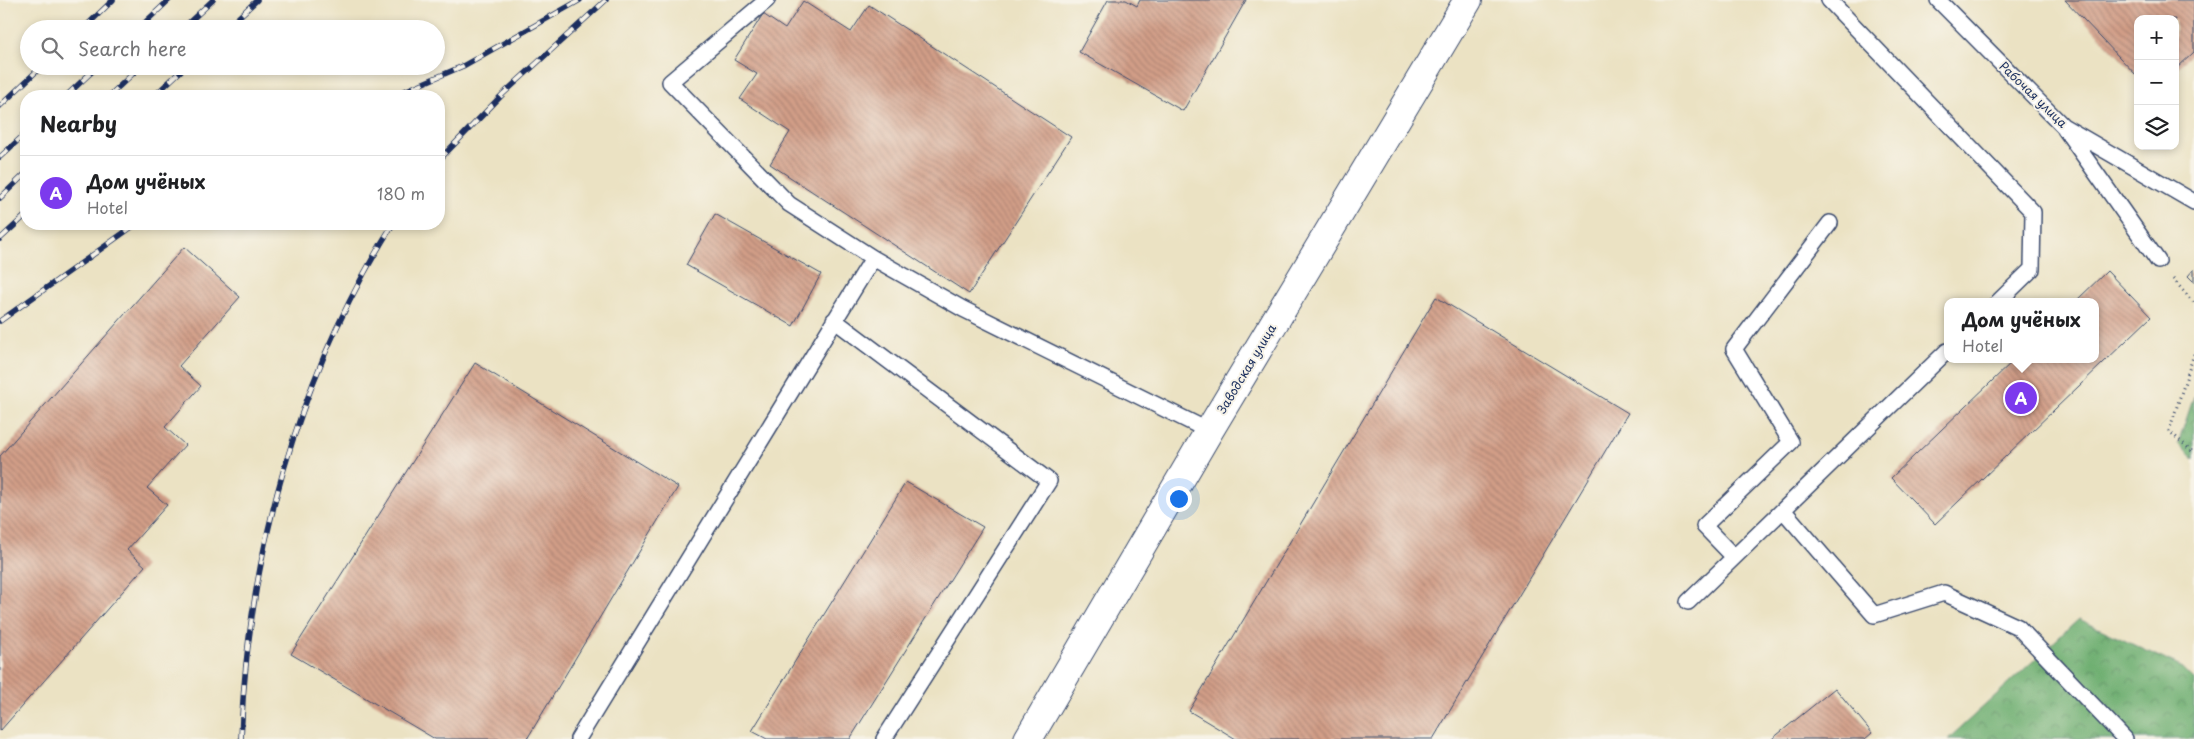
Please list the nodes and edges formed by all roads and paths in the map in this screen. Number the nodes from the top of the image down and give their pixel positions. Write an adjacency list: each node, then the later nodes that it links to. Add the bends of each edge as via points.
1 (768, 0): 8 (lane, via 670,82 789,204)
2 (1468, 0): 15 (street, Заводская улица)
3 (1828, 0): 10 (lane, via 2033,212 2032,269)
4 (1938, 0): 5 (lane, Рабочая улица)
5 (2063, 126): 6 (lane, Рабочая улица); 9 (lane)
6 (2194, 202)
7 (1830, 223): 18 (lane, via 1734,349 1790,442 1704,526)
8 (873, 258): 12 (lane); 15 (lane, via 963,309)
9 (2158, 261): 11 (path)
10 (2002, 298)
11 (2194, 303)
12 (834, 320): 20 (lane); 21 (lane, via 1049,481)
13 (1944, 354): 17 (lane)
14 (2194, 354): 16 (path, via 2169,431)
15 (1209, 431): 22 (street, Заводская улица)
16 (2194, 453)
17 (1783, 510): 18 (lane); 23 (lane, via 1874,615 1944,593 2018,627)
18 (1734, 557): 19 (lane)
19 (1688, 602)
20 (578, 739)
21 (884, 739)
22 (1028, 739)
23 (2124, 739)

